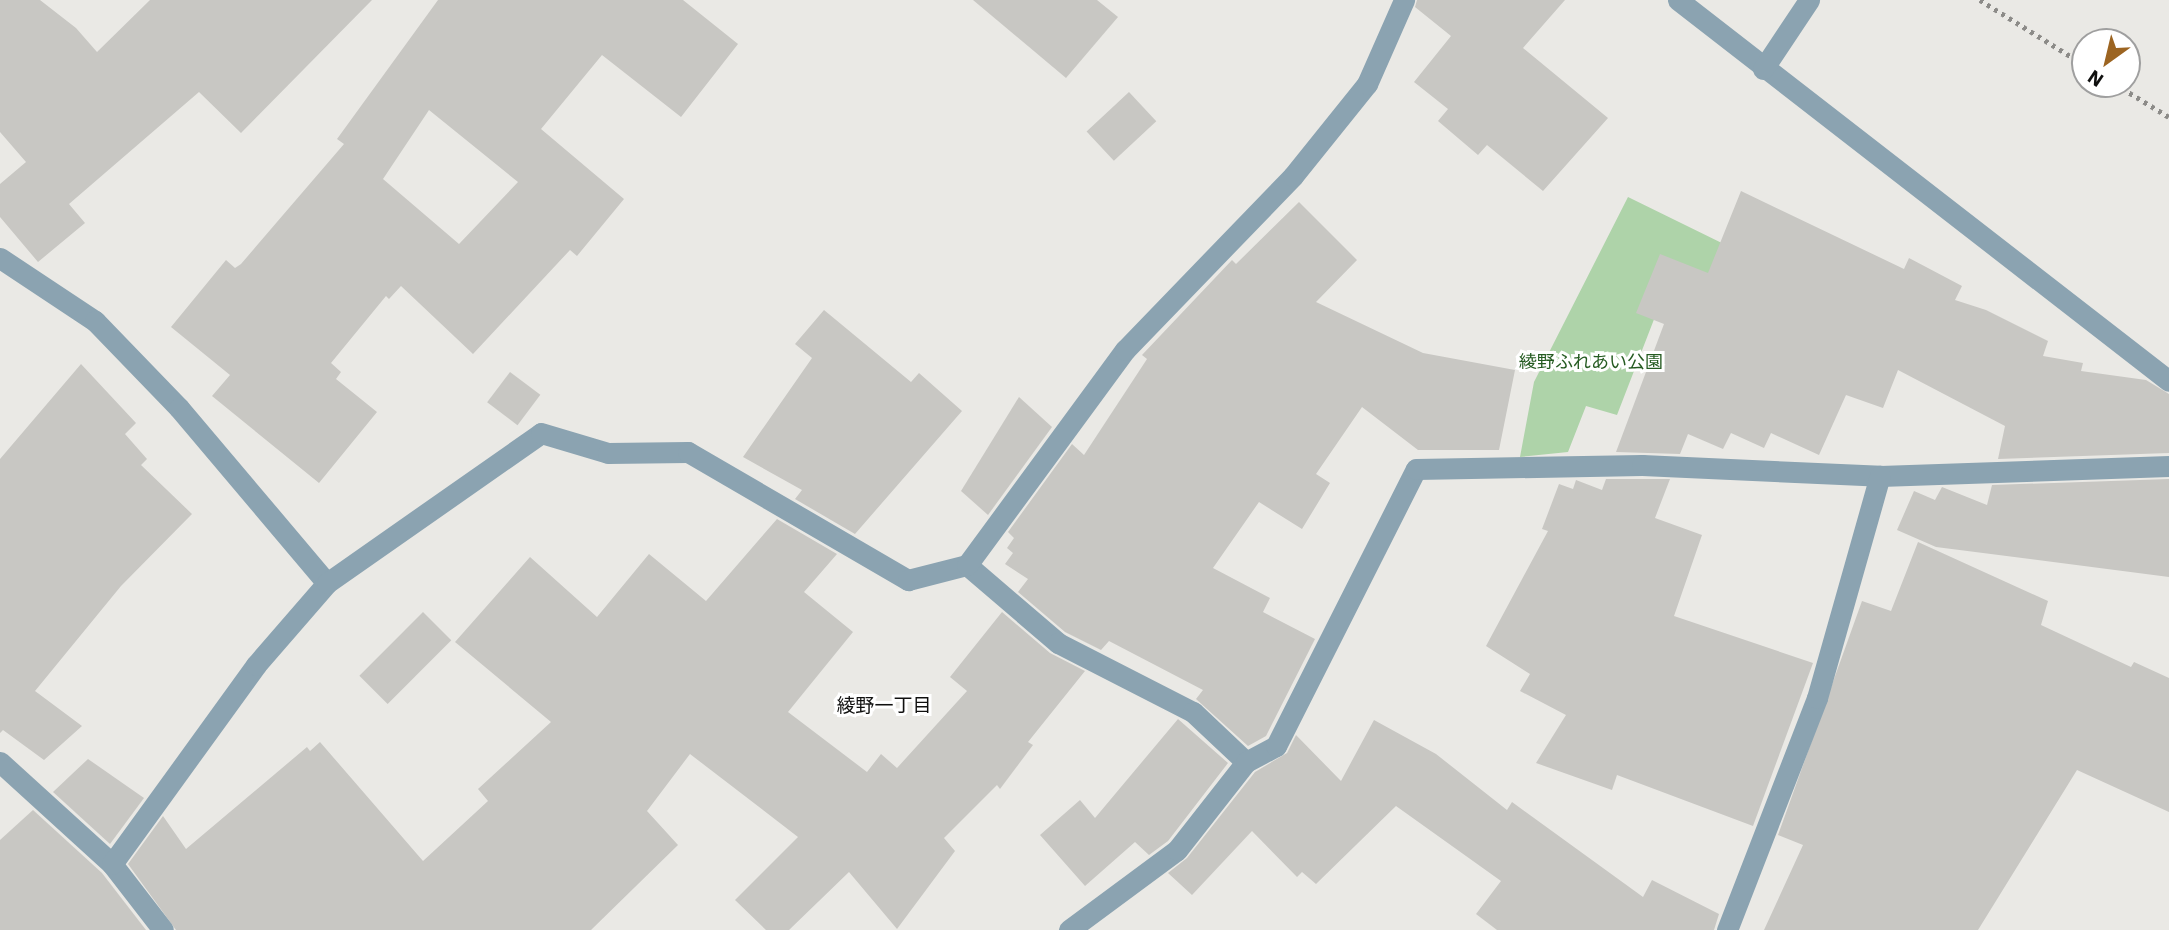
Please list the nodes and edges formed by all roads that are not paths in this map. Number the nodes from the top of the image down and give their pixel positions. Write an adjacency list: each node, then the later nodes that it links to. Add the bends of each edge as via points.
1 (1404, 0): 9 (street, via 1367,84 1293,176 1125,349)
2 (1678, 0): 4 (street)
3 (1809, 0): 4 (street)
4 (1763, 69): 6 (street)
5 (0, 258): 10 (street, via 94,321 178,408)
6 (2169, 381)
7 (2169, 466): 8 (street)
8 (1880, 476): 12 (street, via 1642,465 1416,469 1276,746); 16 (street, via 1817,698)
9 (967, 565): 10 (street, via 908,580 688,452 608,453 541,433); 12 (street, via 1058,643 1193,712)
10 (327, 583): 13 (street, via 256,665)
11 (0, 762): 13 (street)
12 (1246, 762): 15 (street, via 1177,850)
13 (113, 864): 14 (street)
14 (163, 930)
15 (1069, 930)
16 (1727, 930)

